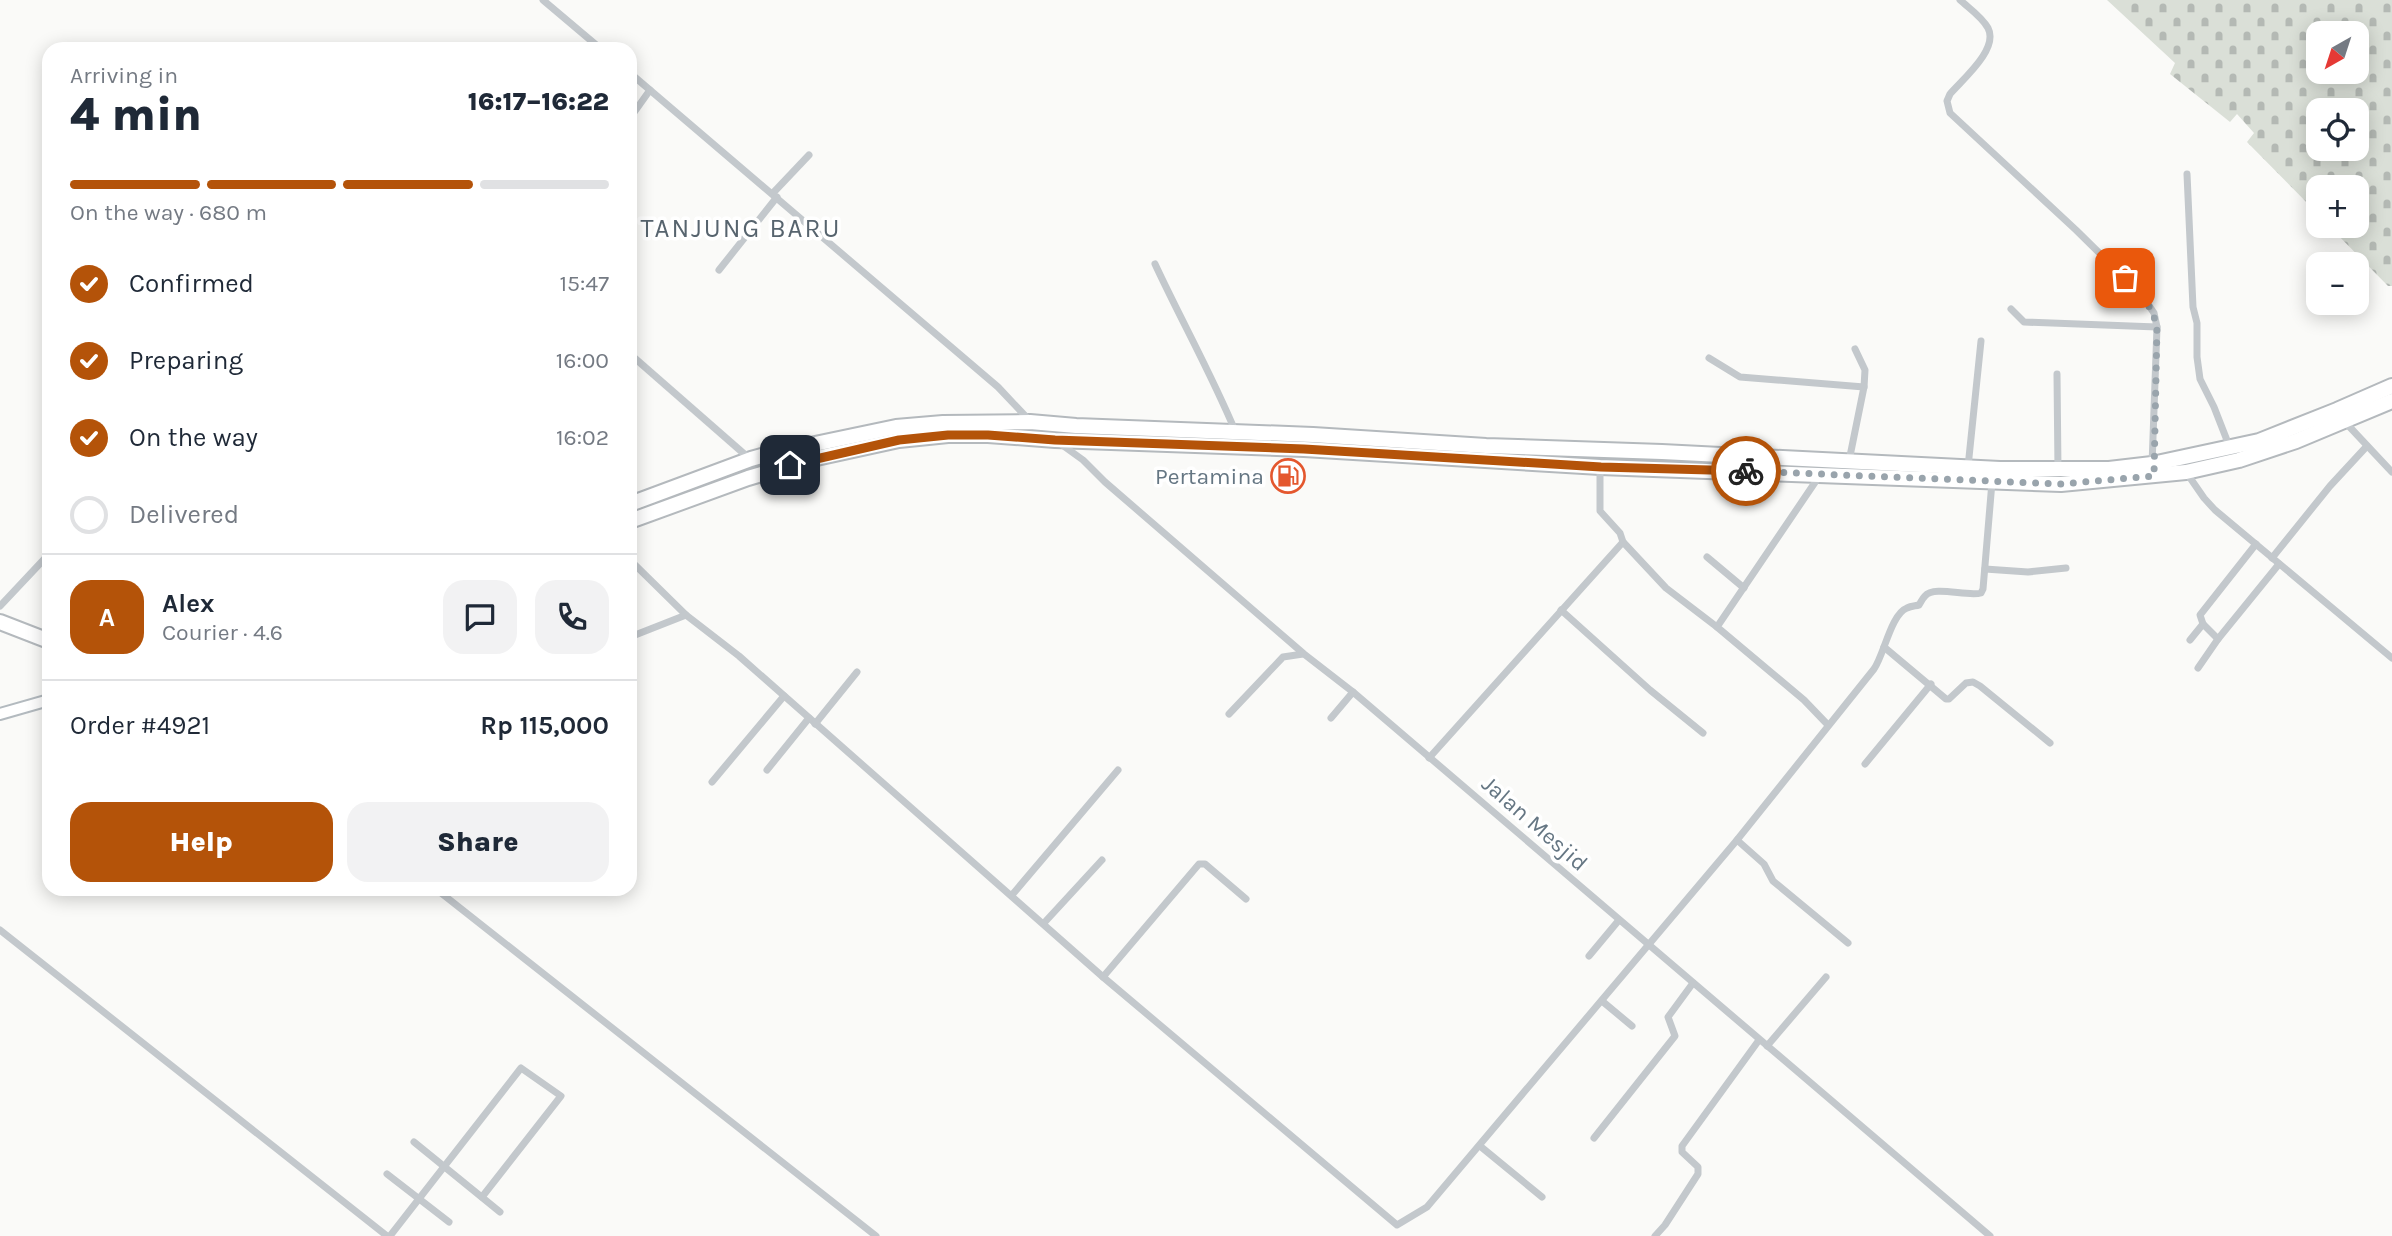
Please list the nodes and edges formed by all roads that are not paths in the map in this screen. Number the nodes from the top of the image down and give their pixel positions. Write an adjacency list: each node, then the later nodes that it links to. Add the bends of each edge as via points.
1 (543, 0): 3 (street)
2 (1960, 0): 13 (street, via 1989,29 1991,43 1950,94 1950,113 2141,294)
3 (593, 42)
4 (637, 79): 5 (street)
5 (650, 90): 6 (street); 9 (street)
6 (637, 108)
7 (809, 155): 9 (street)
8 (2187, 174): 27 (street, via 2197,358 2202,384)
9 (775, 195): 11 (street); 22 (street, via 998,387)
10 (1154, 264): 24 (street)
11 (719, 270)
12 (2011, 309): 13 (street, via 2024,321)
13 (2157, 327): 35 (street)
14 (1981, 341): 32 (street)
15 (1855, 349): 20 (street, via 1865,370)
16 (1709, 358): 20 (street, via 1741,377)
17 (637, 360): 29 (street)
18 (2057, 374): 34 (street)
19 (2392, 386): 27 (highway)
20 (1864, 387): 30 (street)
21 (2392, 401): 23 (highway)
22 (1030, 422): 24 (highway); 29 (highway, via 896,427)
23 (2344, 422): 26 (street); 36 (highway, via 2239,460)
24 (1236, 433): 28 (highway)
25 (1055, 440): 31 (highway); 41 (highway, via 988,435 899,440 748,478); 63 (street, Jalan Mesjid)
26 (2367, 446): 37 (street); 45 (street)
27 (2231, 448): 35 (highway)
28 (1656, 452): 30 (highway); 33 (highway)
29 (751, 459): 40 (highway)
30 (1849, 461): 32 (highway)
31 (1601, 467): 33 (highway); 42 (street, via 1600,511)
32 (1968, 467): 34 (highway)
33 (1657, 468): 38 (highway)
34 (2058, 470): 35 (highway)
35 (2153, 470): 36 (highway); 39 (highway, via 2061,484)
36 (2186, 471): 43 (street, via 2204,498)
37 (2392, 472)
38 (1821, 474): 39 (highway); 51 (street)
39 (1992, 481): 50 (street)
40 (637, 501)
41 (637, 519)
42 (1623, 542): 53 (street); 57 (street, via 1667,588)
43 (2256, 544): 45 (street); 56 (street, via 2200,615)
44 (1707, 557): 51 (street)
45 (2272, 558): 47 (street)
46 (42, 561): 52 (street)
47 (2279, 564): 60 (street); 64 (street)
48 (637, 567): 54 (street)
49 (2066, 568): 50 (street, via 2028,572)
50 (1985, 569): 62 (street, via 1981,593 1935,591 1919,605 1905,609)
51 (1744, 588): 57 (street)
52 (0, 606)
53 (1561, 610): 76 (street); 78 (street)
54 (686, 615): 58 (street); 69 (street)
55 (0, 622): 59 (highway)
56 (2203, 624): 60 (street); 61 (street)
57 (1717, 627): 75 (street)
58 (637, 634)
59 (42, 638)
60 (2218, 639): 65 (street)
61 (2190, 640)
62 (1884, 647): 67 (street); 75 (street, via 1874,669)
63 (1304, 654): 68 (street, Jalan Mesjid); 72 (street, via 1283,657)
64 (2392, 659)
65 (2199, 668)
66 (858, 672): 74 (street)
67 (1931, 684): 77 (street, via 1947,700 1966,682 1973,682); 79 (street)
68 (1353, 692): 73 (street); 78 (street, Jalan Mesjid)
69 (784, 696): 74 (street); 82 (street)
70 (42, 702): 71 (street)
71 (0, 714)
72 (1229, 714)
73 (1331, 718)
74 (812, 721): 80 (street); 85 (street)
75 (1828, 725): 83 (street)
76 (1703, 733)
77 (2050, 743)
78 (1429, 758): 88 (street, Jalan Mesjid)
79 (1865, 764)
80 (767, 770)
81 (1118, 770): 85 (street)
82 (712, 782)
83 (1737, 840): 91 (street, via 1764,864 1773,880); 92 (street)
84 (1102, 860): 89 (street)
85 (1012, 895): 89 (street)
86 (445, 896): 112 (street)
87 (1245, 899): 94 (street, via 1205,864 1199,864)
88 (1619, 920): 92 (street, Jalan Mesjid); 93 (street)
89 (1044, 923): 94 (street)
90 (0, 930): 111 (street)
91 (1848, 943)
92 (1649, 946): 96 (street, Jalan Mesjid); 97 (street)
93 (1589, 956)
94 (1102, 977): 103 (street, via 1397,1225 1427,1207)
95 (1826, 977): 100 (street)
96 (1693, 983): 99 (street, Jalan Mesjid); 101 (street, via 1668,1017 1675,1036)
97 (1602, 1001): 98 (street); 103 (street)
98 (1632, 1026)
99 (1759, 1040): 100 (street, Jalan Mesjid); 113 (street, via 1682,1146 1698,1174)
100 (1767, 1046): 114 (street, Jalan Mesjid)
101 (1594, 1139)
102 (414, 1142): 104 (street)
103 (1480, 1146): 107 (street)
104 (444, 1166): 106 (street); 106 (street, via 521,1068 561,1096); 108 (street)
105 (387, 1174): 108 (street)
106 (482, 1197): 109 (street)
107 (1542, 1197)
108 (419, 1199): 110 (street); 111 (street)
109 (500, 1212)
110 (449, 1222)
111 (388, 1236)
112 (876, 1236)
113 (1655, 1236)
114 (1990, 1236)

